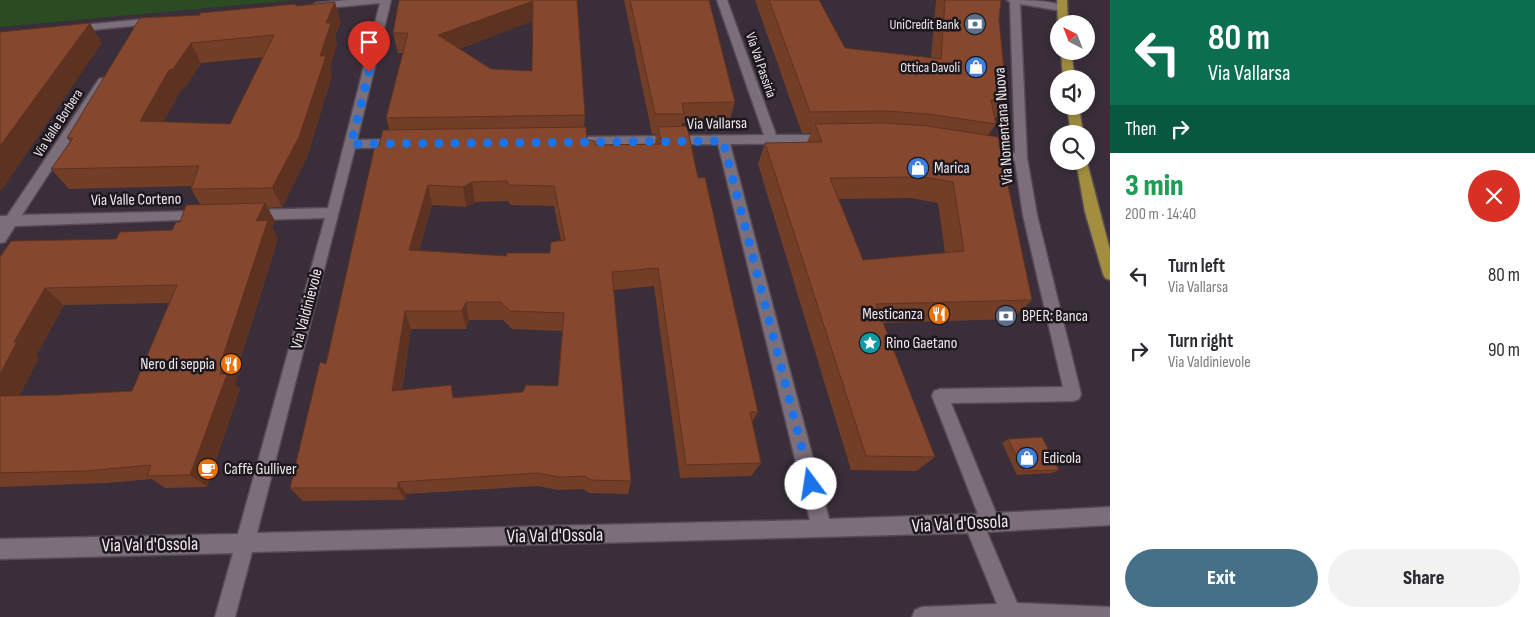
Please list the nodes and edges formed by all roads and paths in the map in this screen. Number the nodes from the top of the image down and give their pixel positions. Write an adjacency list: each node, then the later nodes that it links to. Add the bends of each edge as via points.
1 (379, 0): 6 (street)
2 (386, 0): 17 (street, Via Valdinievole)
3 (722, 0): 13 (street, Via Val Passiria)
4 (1014, 0): 5 (street); 19 (street, Via Nomentana Nuova)
5 (1062, 4)
6 (303, 7)
7 (169, 20): 8 (street)
8 (140, 23): 9 (street); 10 (street)
9 (65, 30)
10 (130, 39)
11 (109, 72): 24 (street, Via Valle Borbera)
12 (836, 138): 13 (street, Via Vallarsa)
13 (771, 139): 14 (street, Via Vallarsa)
14 (723, 141): 15 (street, Via Vallarsa); 29 (street)
15 (563, 142)
16 (413, 143): 17 (street)
17 (351, 144): 21 (street, Via Valdinievole)
18 (966, 148): 19 (street)
19 (1021, 158): 28 (street, Via Nomentana Nuova, via 1030,215 1073,394 940,396)
20 (1084, 170): 26 (main road)
21 (333, 213): 23 (street); 30 (street, Via Valdinievole)
22 (216, 216): 24 (street, Via Valle Corteno)
23 (236, 216)
24 (6, 221): 25 (street, Via Valle Borbera)
25 (0, 238)
26 (1110, 274)
27 (1110, 516): 28 (street, Via Val d'Ossola)
28 (983, 524): 29 (street, Via Val d'Ossola); 32 (street)
29 (822, 529): 30 (street, Via Val d'Ossola)
30 (244, 543): 31 (street, Via Val d'Ossola); 33 (street, Via Valdinievole)
31 (0, 549)
32 (1011, 613): 34 (street); 35 (street)
33 (226, 617)
34 (922, 617)
35 (1098, 617): 36 (street)
36 (1110, 617)

